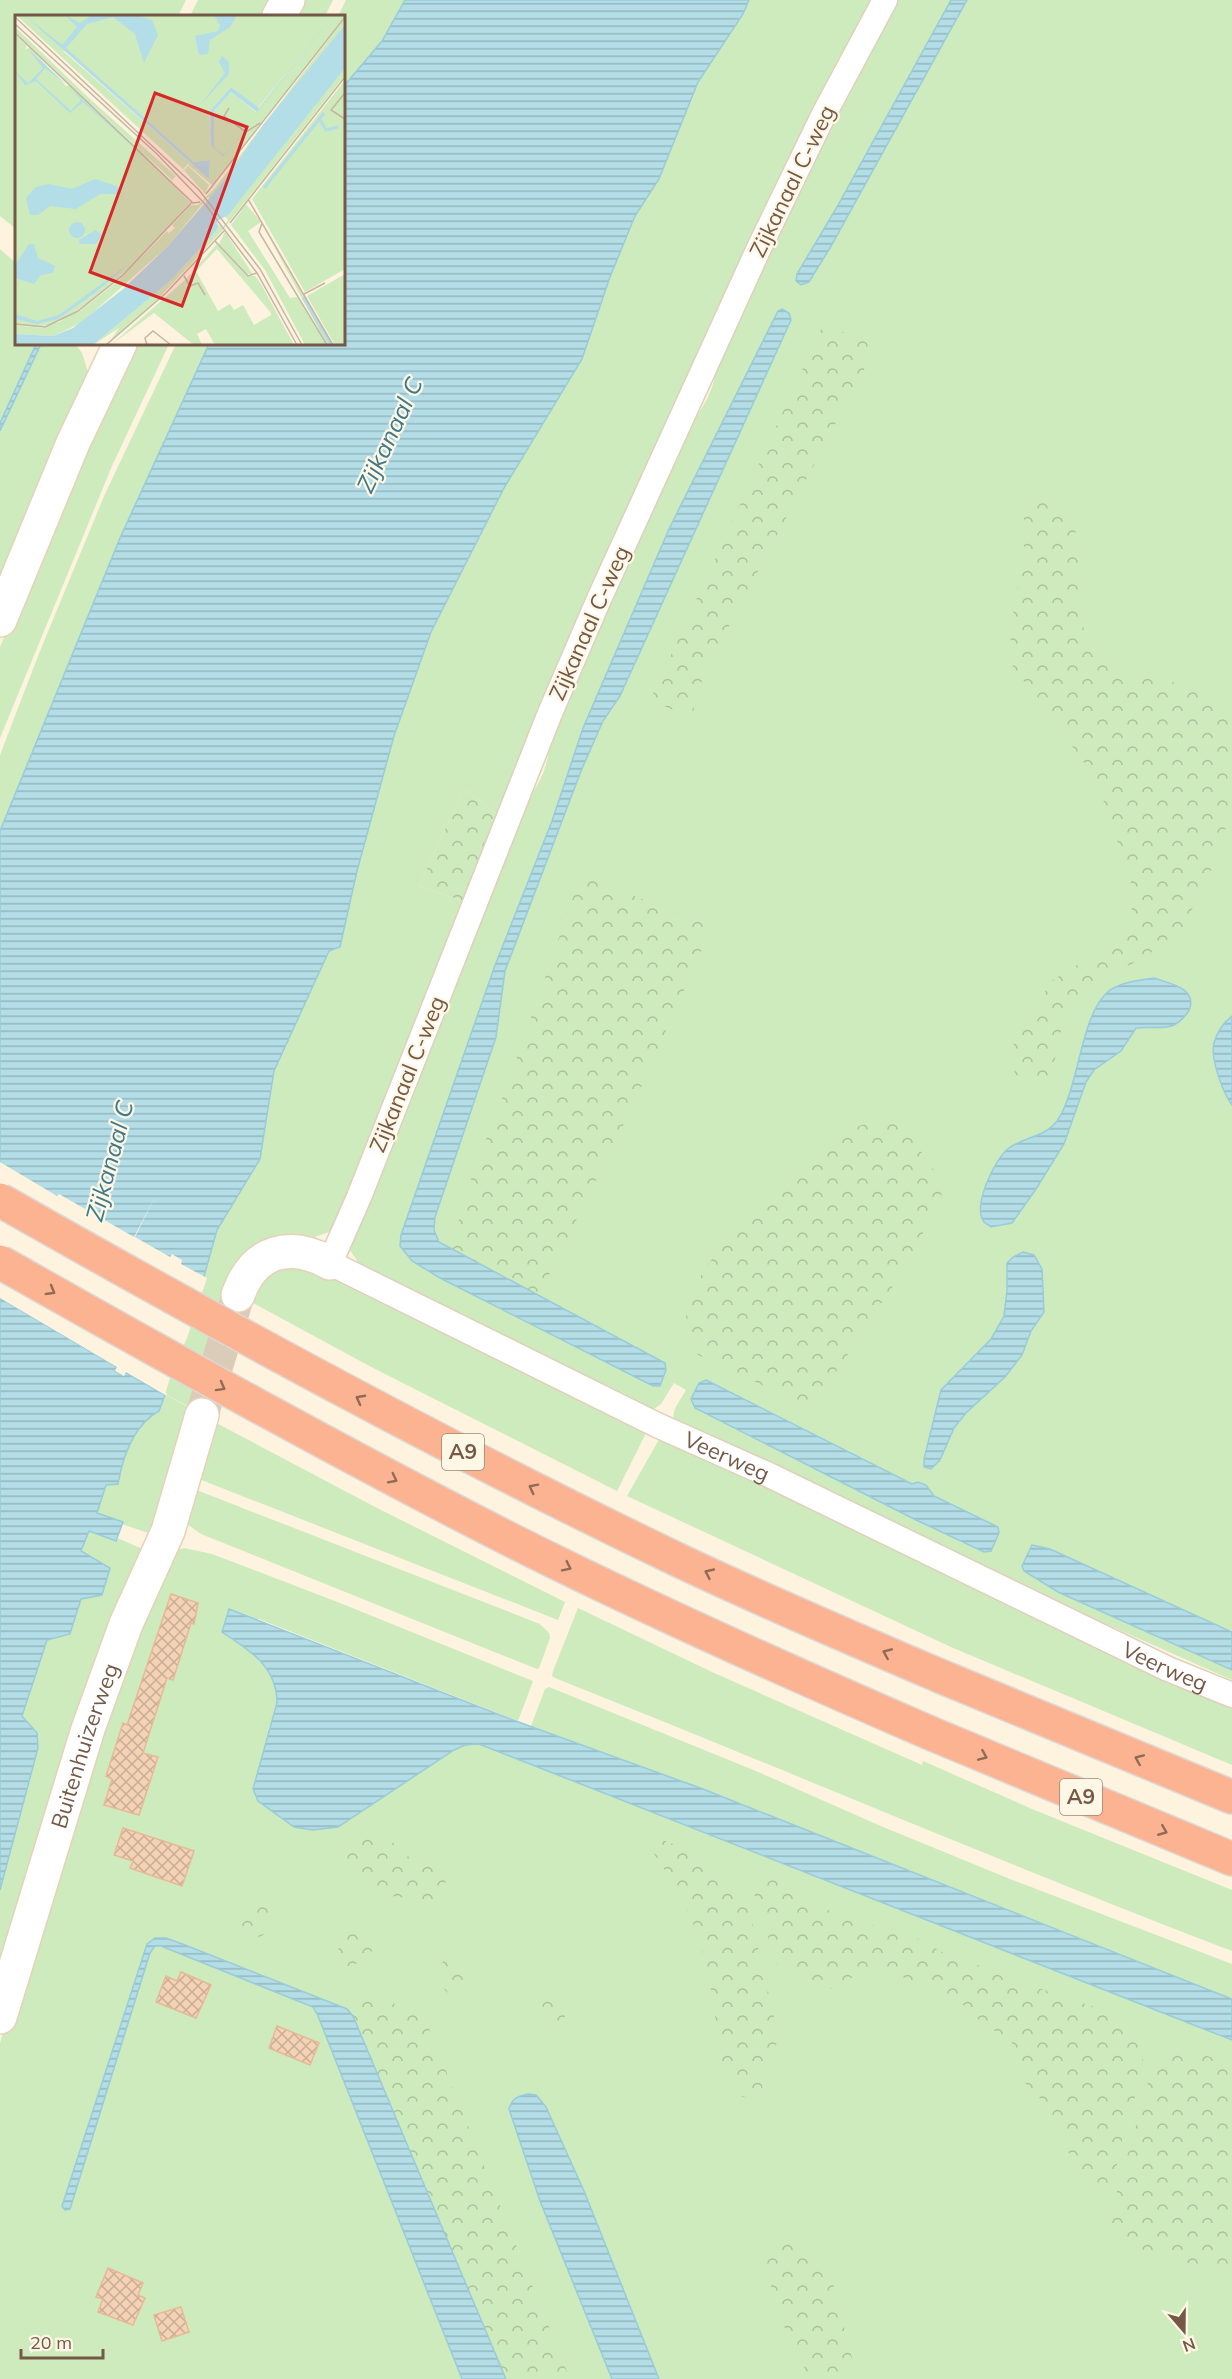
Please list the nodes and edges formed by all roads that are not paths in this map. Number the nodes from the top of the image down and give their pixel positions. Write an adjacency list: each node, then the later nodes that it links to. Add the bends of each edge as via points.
1 (288, 0): 3 (street)
2 (885, 0): 8 (street, Zijkanaal C-weg, via 759,248 599,599)
3 (280, 15)
4 (120, 345): 5 (street, via 73,443)
5 (0, 620)
6 (0, 1200): 12 (highway, A9, one-way to 6, bridge, via 940,1676 686,1563 363,1400)
7 (0, 1262): 13 (highway, A9, one-way to 13, bridge, via 305,1433 512,1541 714,1638)
8 (330, 1263): 9 (street, Veerweg, via 299,1251 274,1254 254,1266); 11 (street, Veerweg, via 657,1425 769,1475 1168,1669)
9 (238, 1295)
10 (202, 1415): 14 (street, Buitenhuizerweg, via 168,1531 126,1624 88,1730)
11 (1232, 1695)
12 (1232, 1797)
13 (1232, 1859)
14 (0, 2017)

